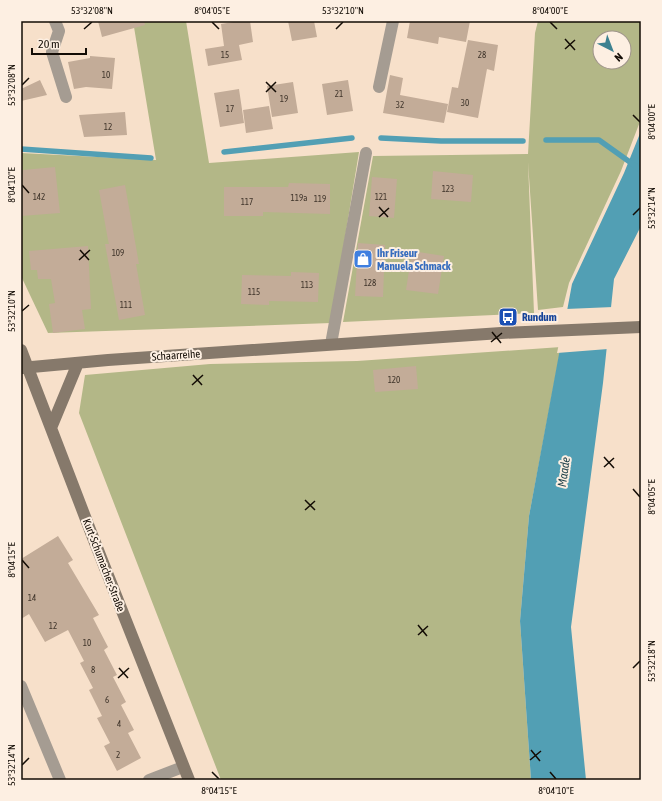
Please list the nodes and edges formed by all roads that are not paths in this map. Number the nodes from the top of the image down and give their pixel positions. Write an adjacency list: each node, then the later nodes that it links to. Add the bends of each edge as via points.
1 (55, 21): 4 (street, via 59,31 52,52)
2 (393, 21): 3 (street)
3 (379, 87)
4 (66, 97)
5 (366, 153): 7 (street)
6 (641, 327): 7 (main road, Schaarreihe)
7 (331, 344): 9 (main road, Schaarreihe)
8 (21, 350): 10 (main road, Kurt-Schumacher-Straße)
9 (78, 363): 10 (main road, Schaarreihe); 11 (main road)
10 (24, 367): 11 (main road, Kurt-Schumacher-Straße)
11 (51, 428): 13 (main road, Kurt-Schumacher-Straße)
12 (21, 686): 14 (street)
13 (184, 767): 15 (street); 16 (main road, Kurt-Schumacher-Straße)
14 (60, 780)
15 (149, 780)
16 (189, 780)

